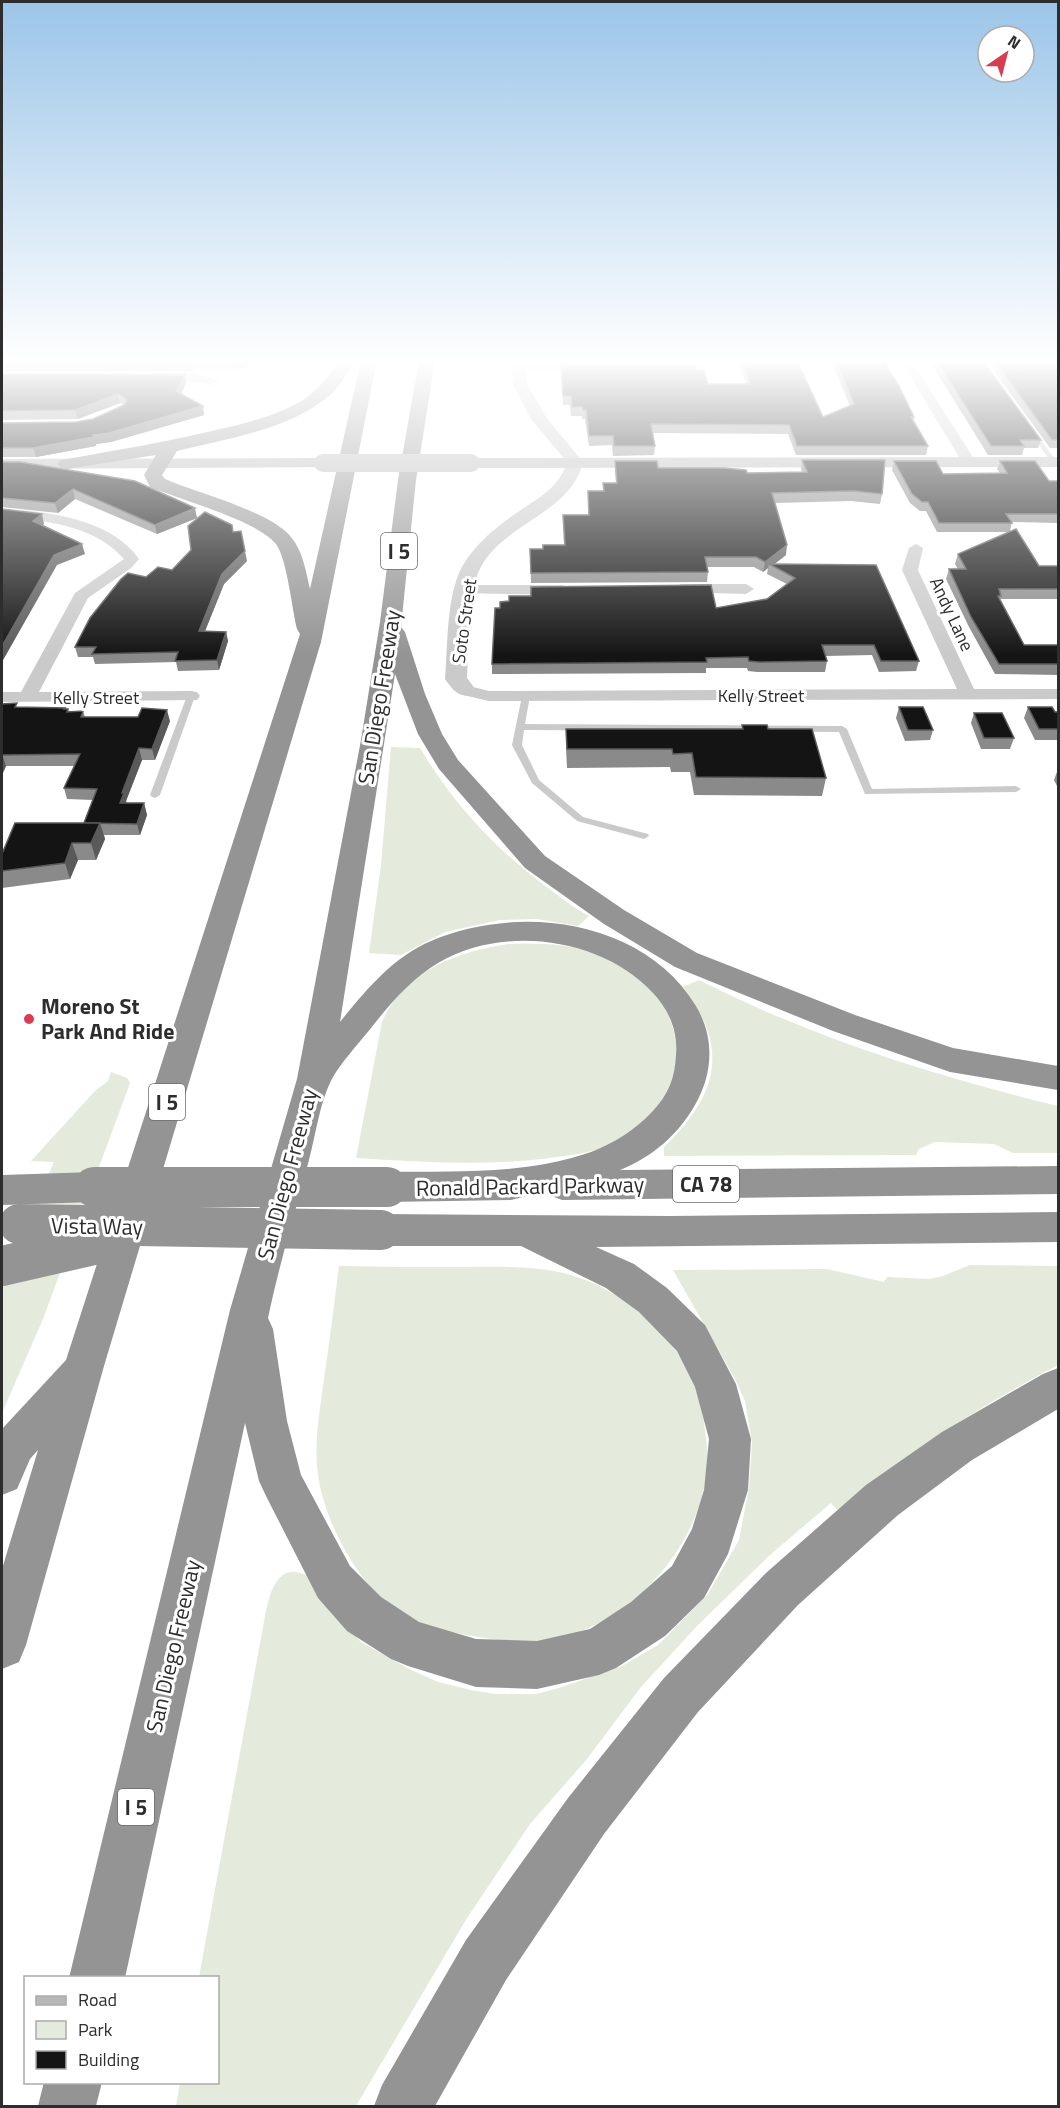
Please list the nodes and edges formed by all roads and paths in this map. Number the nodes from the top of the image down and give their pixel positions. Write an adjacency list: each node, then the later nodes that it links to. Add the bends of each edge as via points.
1 (101, 458): 11 (highway)
2 (165, 458): 12 (highway)
3 (348, 458): 20 (highway, I 5)
4 (411, 458): 19 (highway, San Diego Freeway / I 5)
5 (572, 458): 7 (street)
6 (967, 458): 8 (street)
7 (575, 462): 8 (main road); 12 (main road, bridge, via 323,463); 16 (street, Soto Street, via 574,473 565,486 491,544 469,573)
8 (969, 462): 9 (main road)
9 (1056, 462)
10 (2, 464): 11 (main road)
11 (67, 464): 12 (highway, via 121,473)
12 (158, 474): 20 (highway, via 284,541)
13 (2, 513): 27 (street, via 73,523 126,548 132,558 123,568 93,583 81,596)
14 (916, 548): 22 (street, Andy Lane, via 910,570)
15 (746, 589): 18 (street)
16 (465, 590): 17 (street); 21 (street, Soto Street, via 456,679)
17 (582, 590)
18 (664, 590)
19 (391, 622): 32 (highway, via 413,694 448,764 535,862 614,917 686,960 844,1023 950,1060); 33 (highway, San Diego Freeway / I 5)
20 (310, 642): 43 (highway, I 5)
21 (465, 690): 25 (street, Kelly Street, via 489,696)
22 (968, 694): 23 (street, Kelly Street); 25 (street, Kelly Street)
23 (1059, 694)
24 (191, 696): 27 (street, Kelly Street); 30 (lane)
25 (526, 696): 28 (lane)
26 (2, 697): 27 (street, Kelly Street)
27 (27, 697)
28 (520, 727): 29 (lane, via 842,729 868,792); 31 (lane, via 517,745 535,781 580,819)
29 (1016, 789)
30 (155, 795)
31 (645, 836)
32 (1059, 1077)
33 (314, 1079): 35 (highway, via 403,970 429,954 468,939 528,932 579,938 620,953 654,974 679,1001 693,1032 695,1047 689,1085 669,1118 632,1148 594,1166); 42 (highway, San Diego Freeway / I 5)
34 (1059, 1180): 35 (highway, Ronald Packard Parkway / CA 78)
35 (488, 1186): 36 (highway, Ronald Packard Parkway / CA 78, bridge)
36 (18, 1190)
37 (10, 1224): 39 (highway, Vista Way, bridge)
38 (1059, 1227): 40 (highway, Ronald Packard Parkway / CA 78)
39 (193, 1228): 40 (highway, Ronald Packard Parkway / CA 78, bridge); 41 (highway, bridge, via 109,1240)
40 (523, 1230): 42 (highway, via 620,1276 653,1300 691,1338 715,1384 730,1439 726,1490 712,1538 688,1582 648,1619 599,1651 537,1665 476,1663 408,1642 364,1614 334,1582 281,1481 266,1421)
41 (2, 1266)
42 (250, 1310): 47 (highway, San Diego Freeway / I 5)
43 (84, 1366): 45 (highway, via 15,1445); 46 (highway, I 5)
44 (1059, 1387): 50 (highway, via 957,1446 882,1500 782,1589 681,1695 586,1816 486,1960)
45 (2, 1474)
46 (2, 1645)
47 (97, 1976)
48 (72, 2084): 49 (highway)
49 (67, 2106)
50 (403, 2106)

